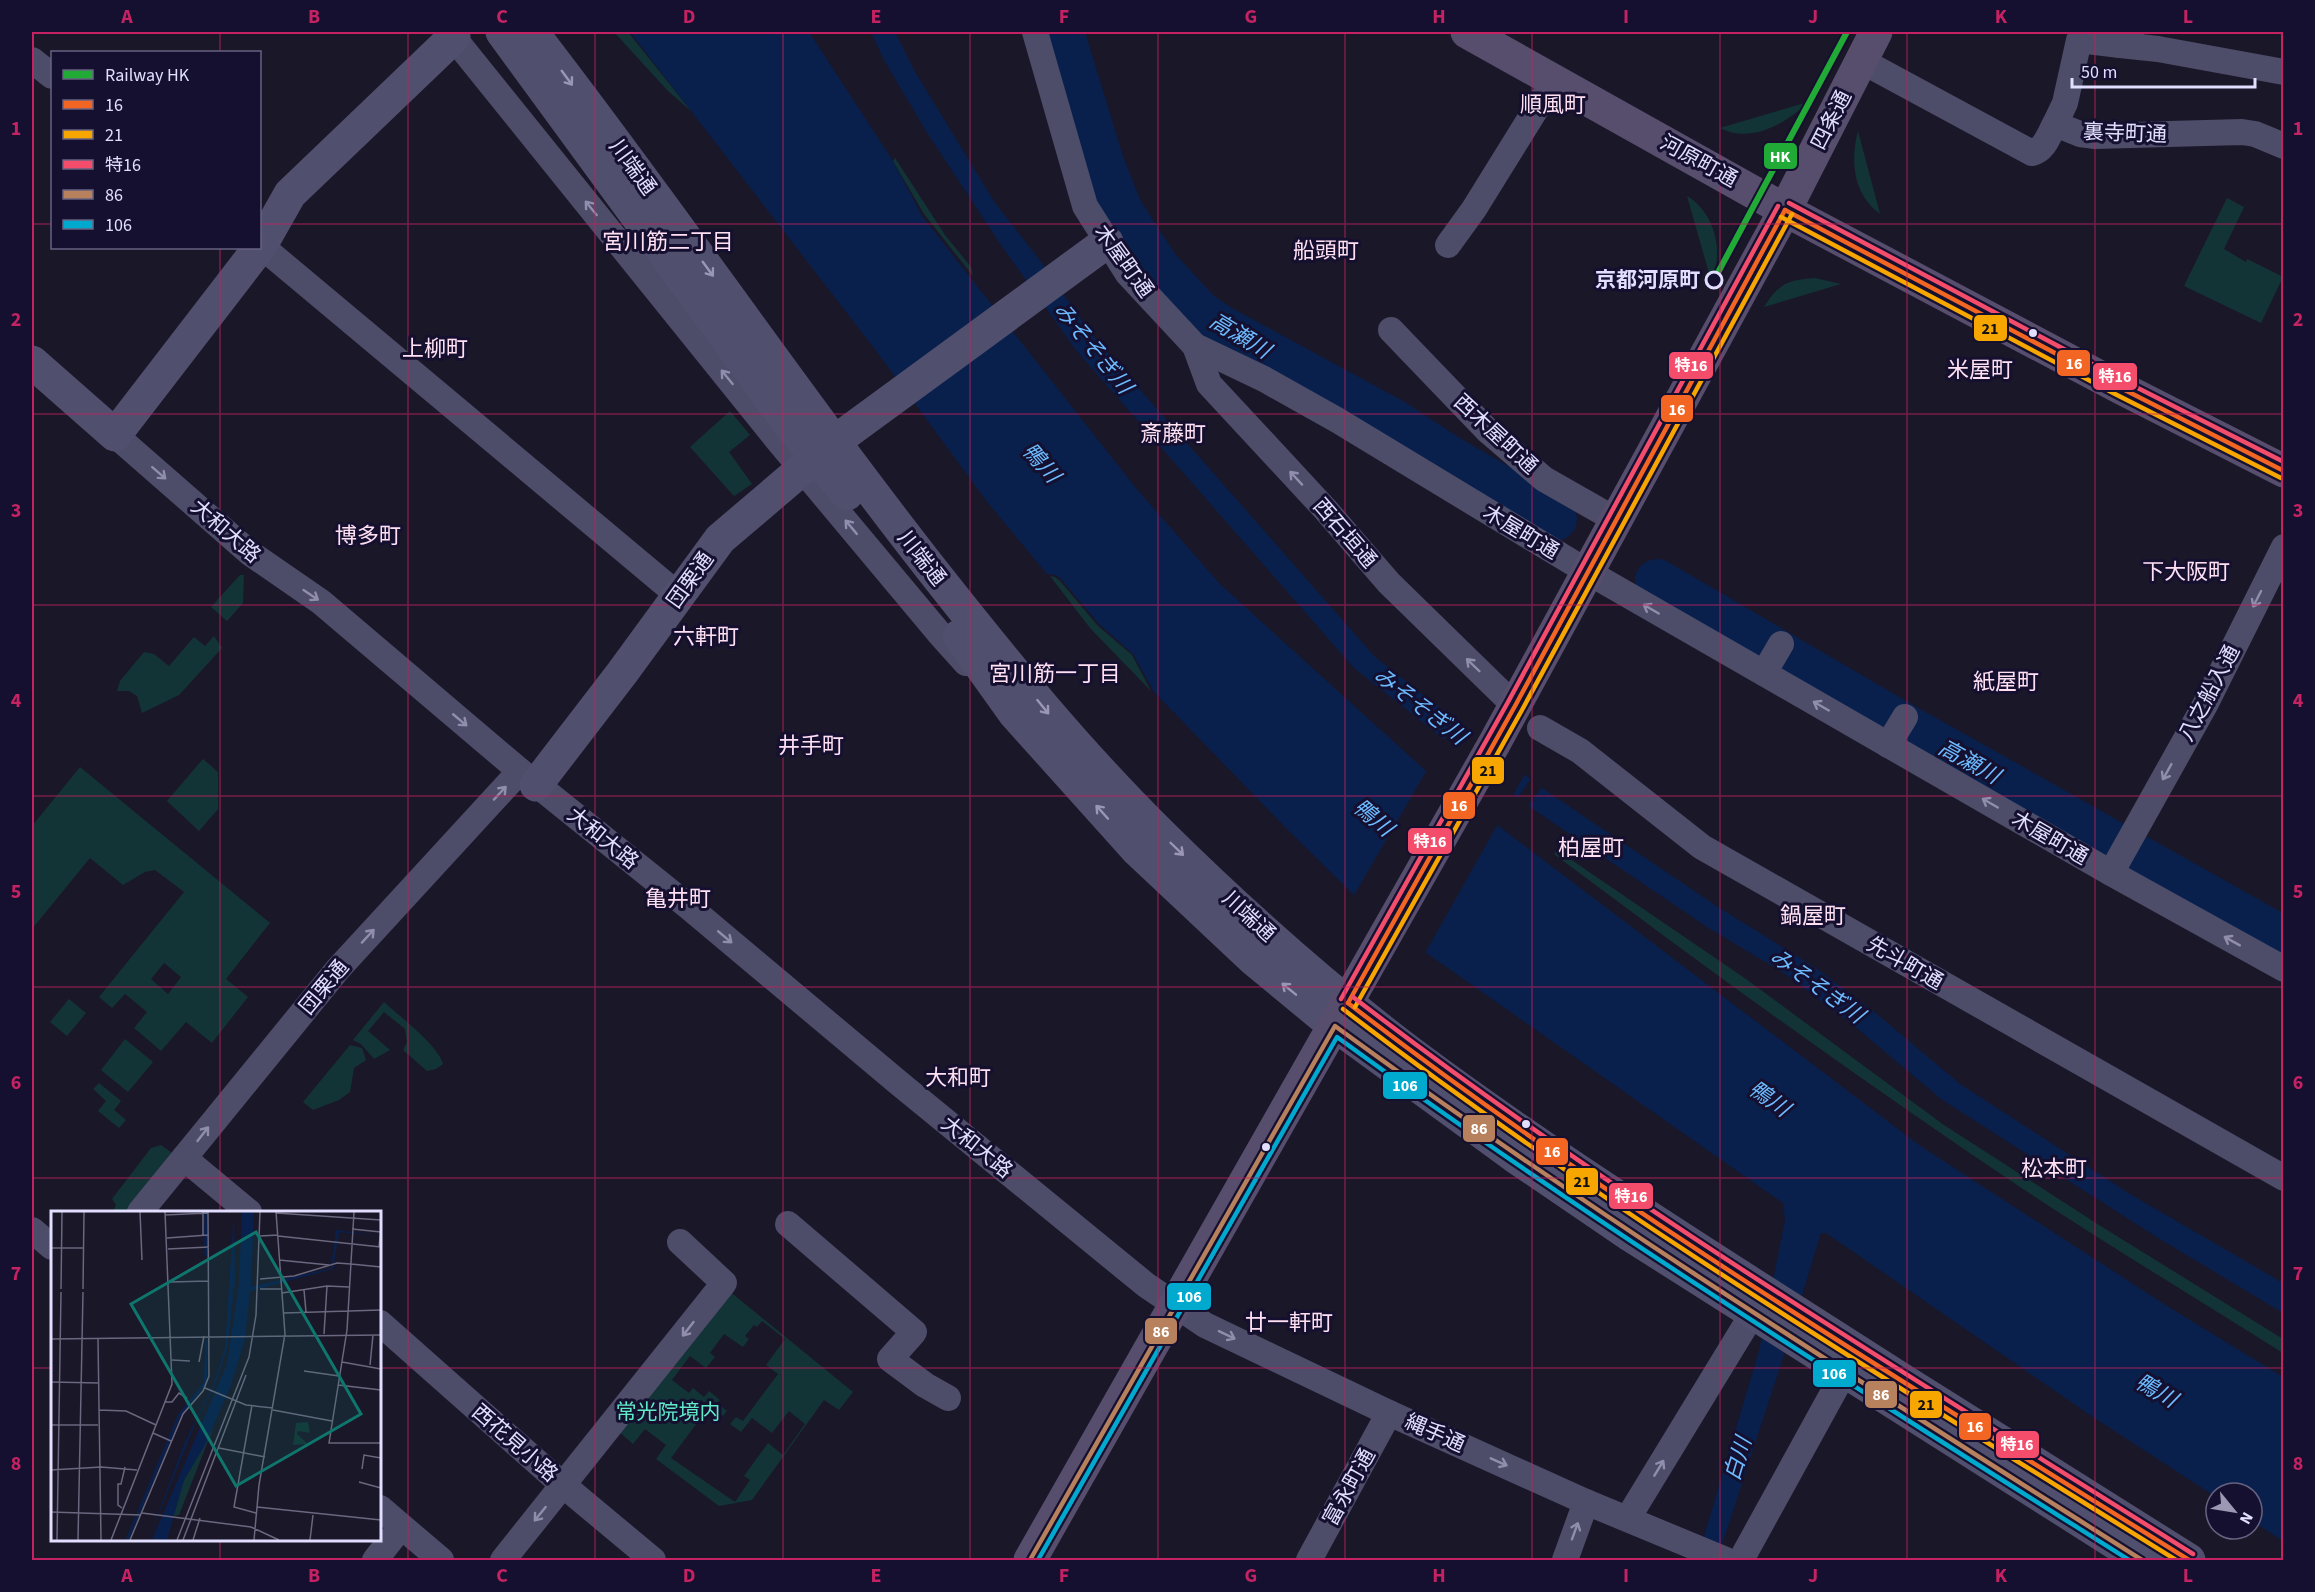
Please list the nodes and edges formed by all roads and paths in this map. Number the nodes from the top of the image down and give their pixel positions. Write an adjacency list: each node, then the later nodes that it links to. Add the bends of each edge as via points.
1 (502, 32): 25 (street, 川端通, via 791,427)
2 (532, 32): 25 (street, 川端通, one-way to 25)
3 (1035, 32): 16 (street, 木屋町通, via 1085,206)
4 (1467, 32): 12 (main road, 河原町通)
5 (1876, 32): 9 (main road, 四条通)
6 (451, 34): 17 (street, via 290,194); 25 (street, one-way to 6)
7 (2126, 38): 10 (street, via 2158,49); 13 (street, via 2079,40 2065,103)
8 (32, 60): 11 (street)
9 (1860, 60): 13 (street, 裏寺町通, via 2032,153 2042,147); 15 (main road, 四条通)
10 (2283, 72)
11 (51, 75)
12 (1554, 80): 15 (main road, 河原町通); 18 (street)
13 (2055, 124): 14 (street, 裏寺町通, via 2095,136 2249,132)
14 (2283, 146)
15 (1785, 210): 26 (main road, 河原町通); 27 (main road, 四条通)
16 (1107, 242): 22 (street, 木屋町通, via 1128,274); 25 (street, 団栗通)
17 (261, 244)
18 (1448, 245)
19 (261, 247): 30 (street)
20 (258, 249): 24 (street)
21 (1392, 330): 27 (street, 西木屋町通, via 1488,430 1544,479)
22 (1195, 346): 29 (street, 木屋町通, via 1337,420); 31 (street, 西石垣通, one-way to 22, via 1389,583 1209,384)
23 (32, 362): 24 (street)
24 (115, 435): 33 (street, 大和大路, one-way to 33, via 250,553 321,602)
25 (817, 456): 30 (street, 団栗通, via 720,539); 36 (street, 川端通, one-way to 36, via 860,478 1066,735); 36 (street, 川端通, one-way to 25, via 1253,959 1144,858 1014,713 962,640)
26 (2283, 471)
27 (1616, 520): 29 (main road, 四条通)
28 (2283, 547): 34 (street, 八之船入通, one-way to 34, via 2205,705)
29 (1588, 572): 31 (main road, 四条通); 34 (street, 木屋町通, one-way to 29, via 1896,732 1773,658)
30 (678, 595): 33 (street, 団栗通)
31 (1515, 706): 36 (main road, 四条通)
32 (1540, 728): 38 (street, 先斗町通, via 1580,751 1702,847)
33 (528, 778): 37 (street, 団栗通, one-way to 33, via 338,969); 45 (street, 大和大路, one-way to 45)
34 (2125, 847): 35 (street, 木屋町通, one-way to 34)
35 (2283, 969)
36 (1342, 1014): 45 (main road, 四条通); 46 (street, 川端通, via 1514,1156); 65 (street, 川端通, via 1420,1059 1634,1207)
37 (184, 1158): 39 (street, 団栗通); 40 (street)
38 (2283, 1178)
39 (141, 1211)
40 (248, 1211)
41 (788, 1224): 49 (street, via 914,1332 890,1359)
42 (32, 1230): 44 (street)
43 (680, 1242): 51 (street, one-way to 51, via 724,1283)
44 (51, 1246)
45 (1176, 1306): 50 (street, 縄手通, one-way to 50, via 1205,1325); 60 (main road, 四条通)
46 (1753, 1313): 48 (street, 川端通); 54 (street, one-way to 46)
47 (381, 1324): 51 (street, 西花見小路)
48 (1845, 1371): 63 (street); 64 (street, 川端通)
49 (948, 1398)
50 (1389, 1413): 52 (street, 縄手通, one-way to 52); 61 (street, 富永町通)
51 (563, 1485): 58 (street, one-way to 58); 59 (street, 西花見小路)
52 (1586, 1502): 54 (street, 縄手通); 62 (street, one-way to 52)
53 (381, 1509): 55 (street)
54 (1628, 1518): 63 (street, 縄手通)
55 (401, 1527): 56 (street); 57 (street)
56 (375, 1560)
57 (441, 1560)
58 (503, 1560)
59 (653, 1560)
60 (1030, 1560)
61 (1309, 1560)
62 (1565, 1560)
63 (1730, 1560)
64 (2142, 1560)
65 (2189, 1560)

